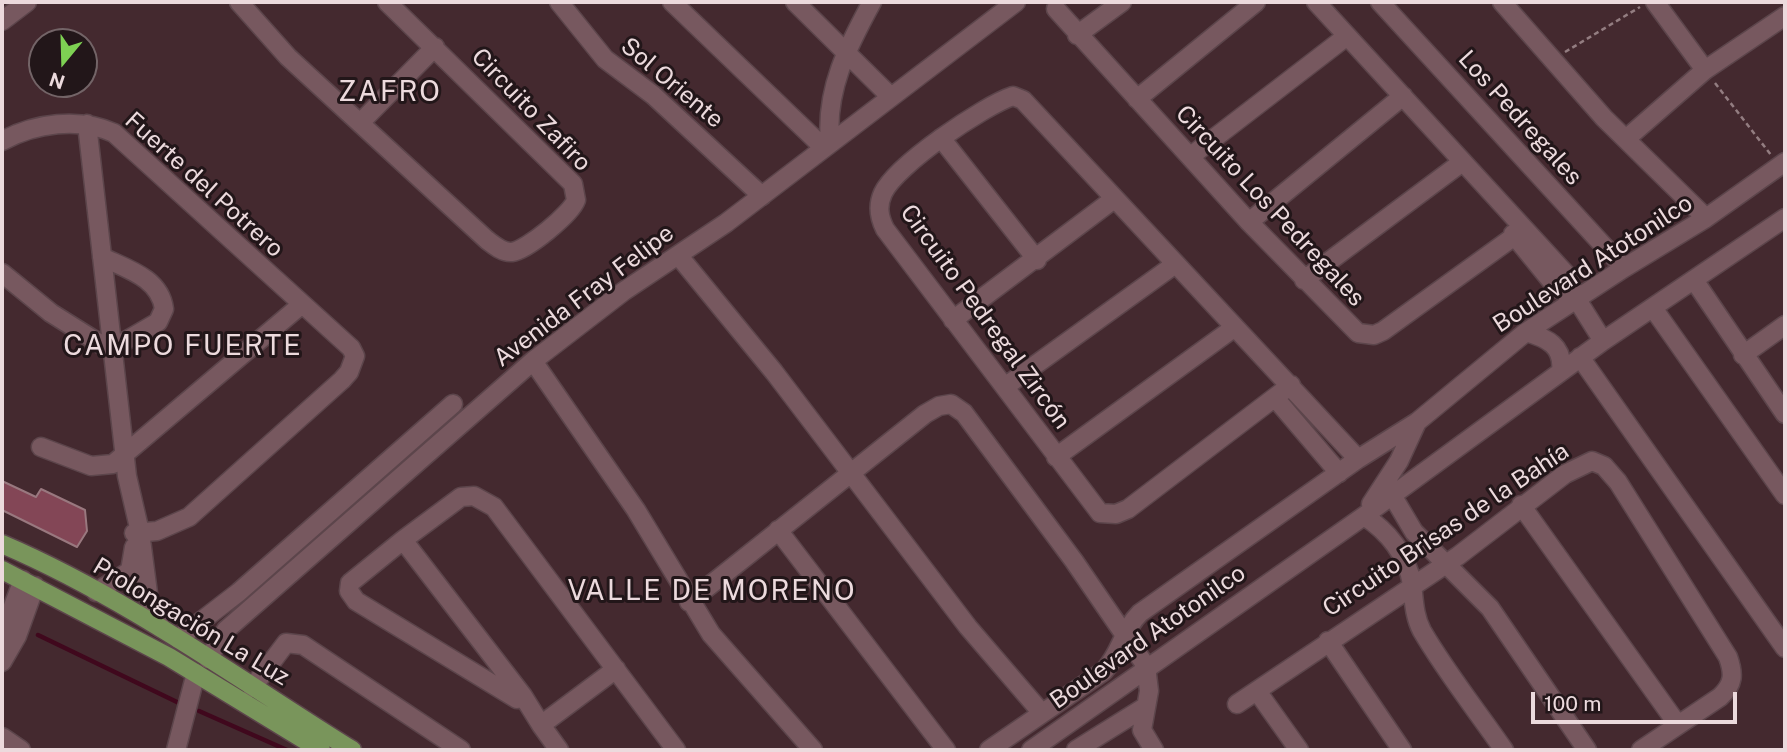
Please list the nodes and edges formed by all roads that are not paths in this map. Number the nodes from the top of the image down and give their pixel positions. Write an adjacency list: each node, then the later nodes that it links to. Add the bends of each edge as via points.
1 (27, 2): 17 (street)
2 (239, 2): 26 (street, Circuito Zafiro, via 288,57)
3 (387, 2): 20 (street, Circuito Zafiro)
4 (672, 2): 31 (street)
5 (795, 2): 21 (street)
6 (872, 2): 21 (street)
7 (1016, 2): 24 (street, Avenida Fray Felipe)
8 (1122, 2): 18 (street)
9 (1256, 2): 25 (street)
10 (1316, 2): 19 (street)
11 (1380, 2): 45 (street, Los Pedregales)
12 (1502, 2): 29 (street)
13 (1651, 2): 22 (street)
14 (565, 4): 35 (street, Sol Oriente, via 605,59 653,95)
15 (1056, 9): 18 (street, Circuito Los Pedregales)
16 (1785, 16): 22 (street)
17 (2, 21)
18 (1077, 35): 25 (street, Circuito Los Pedregales)
19 (1347, 36): 23 (street); 32 (street)
20 (435, 47): 26 (street); 26 (street, Circuito Zafiro, via 573,184 576,200 566,216 518,250 505,251 487,240)
21 (845, 51): 24 (street); 31 (street, via 833,95)
22 (1705, 70): 29 (street)
23 (1403, 96): 33 (street); 39 (street)
24 (891, 97): 31 (street, Avenida Fray Felipe)
25 (1137, 99): 32 (street, Circuito Los Pedregales)
26 (361, 122)
27 (87, 124): 30 (street, Fuerte del Potrero, via 31,128); 42 (street); 50 (street, Fuerte del Potrero, via 128,143)
28 (941, 138): 36 (street, Circuito Pedregal Zircón, via 1013,96 1029,104); 43 (street); 52 (street, Circuito Pedregal Zircón, via 893,179 884,191 879,212 885,229)
29 (1626, 139): 37 (street)
30 (2, 141)
31 (827, 145): 35 (street, Avenida Fray Felipe)
32 (1191, 156): 39 (street, Circuito Los Pedregales)
33 (1461, 163): 40 (street, via 1506,212); 47 (street)
34 (1782, 164): 37 (street, Boulevard Atotonilco)
35 (762, 196): 41 (street, Avenida Fray Felipe)
36 (1114, 199): 43 (street); 44 (street, Circuito Pedregal Zircón)
37 (1706, 218): 45 (street, Boulevard Atotonilco)
38 (1785, 218): 48 (street, Boulevard Atotonilco)
39 (1249, 222): 47 (street, Circuito Los Pedregales)
40 (1518, 234): 47 (street, Circuito Los Pedregales, via 1374,335 1350,328); 49 (street, via 1566,274)
41 (678, 256): 60 (street, Avenida Fray Felipe); 73 (street)
42 (102, 257): 57 (street); 57 (street, via 152,284 164,309 158,322)
43 (1037, 260): 52 (street)
44 (1174, 265): 54 (street, Circuito Pedregal Zircón); 63 (street)
45 (1624, 268): 49 (street, Boulevard Atotonilco)
46 (2, 273): 57 (street, via 51,313)
47 (1304, 280)
48 (1694, 280): 51 (street, Boulevard Atotonilco); 58 (street)
49 (1576, 298): 55 (street, Boulevard Atotonilco); 56 (street)
50 (301, 305): 69 (street); 78 (street, Fuerte del Potrero, via 351,348 354,364 342,380 189,517 174,526)
51 (1653, 308): 56 (street, Boulevard Atotonilco); 75 (street)
52 (953, 320): 63 (street, Circuito Pedregal Zircón)
53 (1785, 325): 58 (street)
54 (1235, 327): 62 (street, Circuito Pedregal Zircón); 70 (street)
55 (1526, 332): 61 (street, via 1552,342 1559,351); 67 (street, Boulevard Atotonilco)
56 (1603, 341): 59 (street, Boulevard Atotonilco)
57 (110, 350): 69 (street)
58 (1743, 355): 66 (street)
59 (1580, 357): 61 (street, Boulevard Atotonilco); 94 (street)
60 (533, 361): 88 (street, via 636,510); 96 (street, Avenida Fray Felipe, via 226,630)
61 (1561, 371): 74 (street, Boulevard Atotonilco)
62 (1291, 385): 64 (street, Circuito Pedregal Zircón); 71 (street, Circuito Pedregal Zircón)
63 (1006, 386): 70 (street, Circuito Pedregal Zircón)
64 (1276, 399): 70 (street, Circuito Pedregal Zircón, via 1116,514 1100,513 1093,507); 72 (street)
65 (453, 404): 92 (street, via 239,592)
66 (1785, 414)
67 (1418, 422): 71 (street); 77 (street, Boulevard Atotonilco)
68 (41, 447): 69 (street, via 99,467)
69 (124, 456): 78 (street)
70 (1056, 457)
71 (1359, 459): 72 (street)
72 (1339, 473): 91 (street, via 1140,612)
73 (851, 475): 79 (street); 91 (street, via 925,414 945,404 957,407); 104 (street, via 976,637)
74 (1392, 495): 77 (street, Boulevard Atotonilco); 82 (street, via 1414,532)
75 (1785, 495)
76 (1521, 505): 82 (street, Circuito Brisas de la Bahía); 106 (street); 106 (street, Circuito Brisas de la Bahía, via 1592,461 1604,466 1618,482 1731,666 1730,688)
77 (1364, 516): 86 (street, via 1401,552); 97 (street, Boulevard Atotonilco)
78 (136, 528): 84 (street)
79 (778, 530): 88 (street); 117 (street)
80 (403, 540): 98 (street, via 461,498 484,499); 101 (street); 101 (street, via 350,583 356,601 517,699)
81 (2, 544): 87 (main road, Prolongación La Luz)
82 (1444, 564): 86 (street, Circuito Brisas de la Bahía); 125 (street, via 1490,608)
83 (2, 570): 85 (main road, Prolongación La Luz)
84 (137, 571): 87 (street); 89 (street)
85 (29, 583): 90 (street); 95 (street, via 17,636); 96 (main road, Prolongación La Luz)
86 (1412, 586): 93 (street, Circuito Brisas de la Bahía); 124 (street, via 1422,629)
87 (96, 592): 89 (main road, Prolongación La Luz)
88 (689, 602): 116 (street, via 731,660)
89 (161, 628): 92 (main road, Prolongación La Luz)
90 (2, 635)
91 (1125, 635): 97 (street); 104 (street, via 1118,656 1104,671)
92 (178, 639): 96 (main road, Prolongación La Luz)
93 (1328, 641): 100 (street, Circuito Brisas de la Bahía); 123 (street)
94 (1785, 648)
95 (2, 662)
96 (202, 666): 99 (main road, Prolongación La Luz); 110 (street, Avenida Fray Felipe); 111 (main road, Prolongación La Luz)
97 (1146, 666): 103 (street, via 1149,691); 108 (street, Boulevard Atotonilco)
98 (616, 669): 105 (street); 115 (street)
99 (252, 688): 112 (main road, Prolongación La Luz); 113 (street, via 286,643 303,645)
100 (1257, 691): 102 (street, Circuito Brisas de la Bahía); 122 (street)
101 (523, 696): 105 (street)
102 (1237, 704)
103 (1145, 707): 120 (street); 121 (street, via 1142,730)
104 (1041, 712): 118 (street)
105 (541, 725): 114 (street)
106 (1678, 725): 126 (street, Circuito Brisas de la Bahía)
107 (2, 737): 109 (street)
108 (1054, 743): 119 (street, Boulevard Atotonilco)
109 (21, 750)
110 (176, 750)
111 (321, 750)
112 (352, 750)
113 (461, 750)
114 (557, 750)
115 (676, 750)
116 (813, 750)
117 (946, 750)
118 (989, 750)
119 (1031, 750)
120 (1076, 750)
121 (1154, 750)
122 (1299, 750)
123 (1402, 750)
124 (1504, 750)
125 (1587, 750)
126 (1641, 750)

